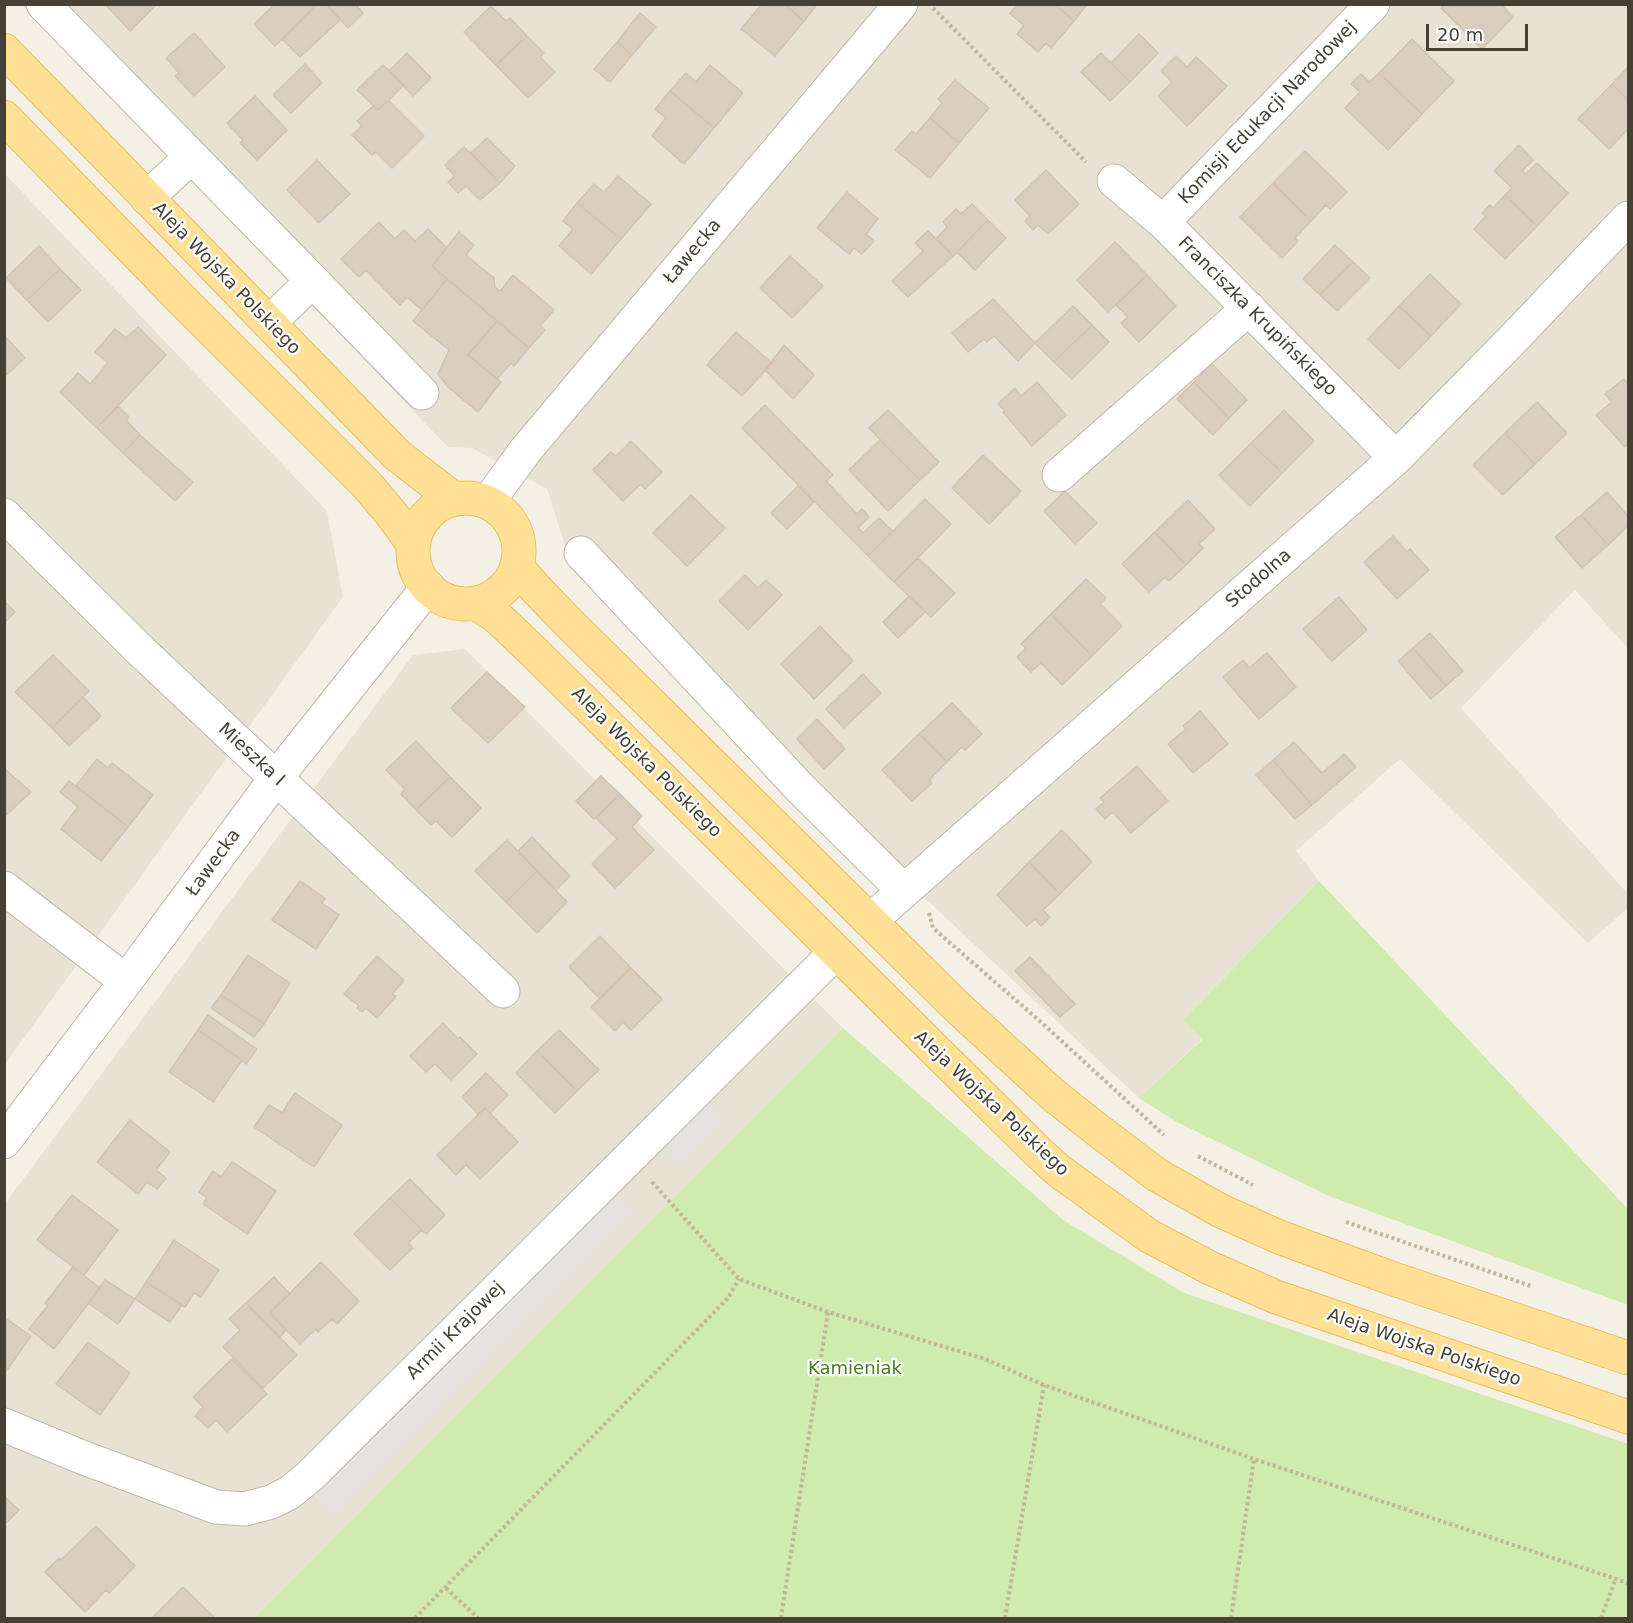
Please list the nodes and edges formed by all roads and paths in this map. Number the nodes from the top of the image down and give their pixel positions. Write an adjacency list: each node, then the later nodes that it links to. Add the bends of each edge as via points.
1 (43, 4): 6 (street)
2 (1373, 4): 10 (street, Komisji Edukacji Narodowej)
3 (916, 5): 7 (path, via 1094,170); 18 (street, Ławecka, via 525,451)
4 (4, 50): 8 (main road, Aleja Wojska Polskiego)
5 (4, 117): 20 (main road, via 367,485)
6 (191, 157): 8 (street); 11 (street)
7 (1114, 181): 10 (street, Franciszka Krupińskiego)
8 (147, 198): 13 (main road, Aleja Wojska Polskiego)
9 (1629, 218): 15 (street, Stodolna)
10 (1163, 222): 12 (street, Franciszka Krupińskiego)
11 (312, 281): 13 (street); 14 (street)
12 (1249, 308): 15 (street, Franciszka Krupińskiego); 16 (street)
13 (268, 323): 17 (main road, Aleja Wojska Polskiego, via 397,456)
14 (422, 393)
15 (1396, 458): 27 (street, Stodolna)
16 (1059, 474)
17 (454, 499): 18 (main road); 20 (main road, via 427,515)
18 (488, 502): 22 (main road, via 504,513 515,529)
19 (4, 515): 25 (street, Mieszka I, via 133,644)
20 (414, 544): 23 (main road, via 416,567)
21 (581, 553): 27 (street, via 800,788)
22 (517, 567): 24 (main road, via 508,584 494,597); 28 (main road)
23 (428, 587): 24 (main road, via 441,598 458,604); 25 (street, Ławecka)
24 (476, 603): 29 (main road, Aleja Wojska Polskiego, via 535,652)
25 (276, 778): 30 (street, Ławecka); 31 (street, Mieszka I)
26 (4, 888): 30 (street)
27 (916, 900): 28 (street, Stodolna); 33 (path, via 933,928)
28 (870, 921): 41 (main road, via 1051,1093 1157,1175 1192,1196 1279,1237)
29 (835, 953): 35 (street, Armii Krajowej); 43 (main road, Aleja Wojska Polskiego, via 1038,1152 1149,1236 1276,1297)
30 (126, 981): 32 (street, Ławecka)
31 (503, 991)
32 (4, 1142)
33 (1172, 1142)
34 (1192, 1152): 36 (path)
35 (630, 1157): 38 (path); 44 (street, Armii Krajowej, via 310,1476 272,1502 245,1509 216,1507)
36 (1260, 1189)
37 (1336, 1219): 39 (path)
38 (739, 1279): 40 (path); 48 (path, via 728,1298)
39 (1538, 1289)
40 (828, 1312): 42 (path, via 985,1359); 51 (path)
41 (1629, 1358)
42 (1044, 1385): 45 (path); 52 (path)
43 (1629, 1417)
44 (4, 1425)
45 (1254, 1459): 46 (path); 53 (path)
46 (1616, 1578): 47 (path); 54 (path)
47 (1629, 1583)
48 (446, 1588): 49 (path); 50 (path)
49 (415, 1618)
50 (478, 1618)
51 (781, 1618)
52 (1005, 1618)
53 (1231, 1618)
54 (1601, 1618)

